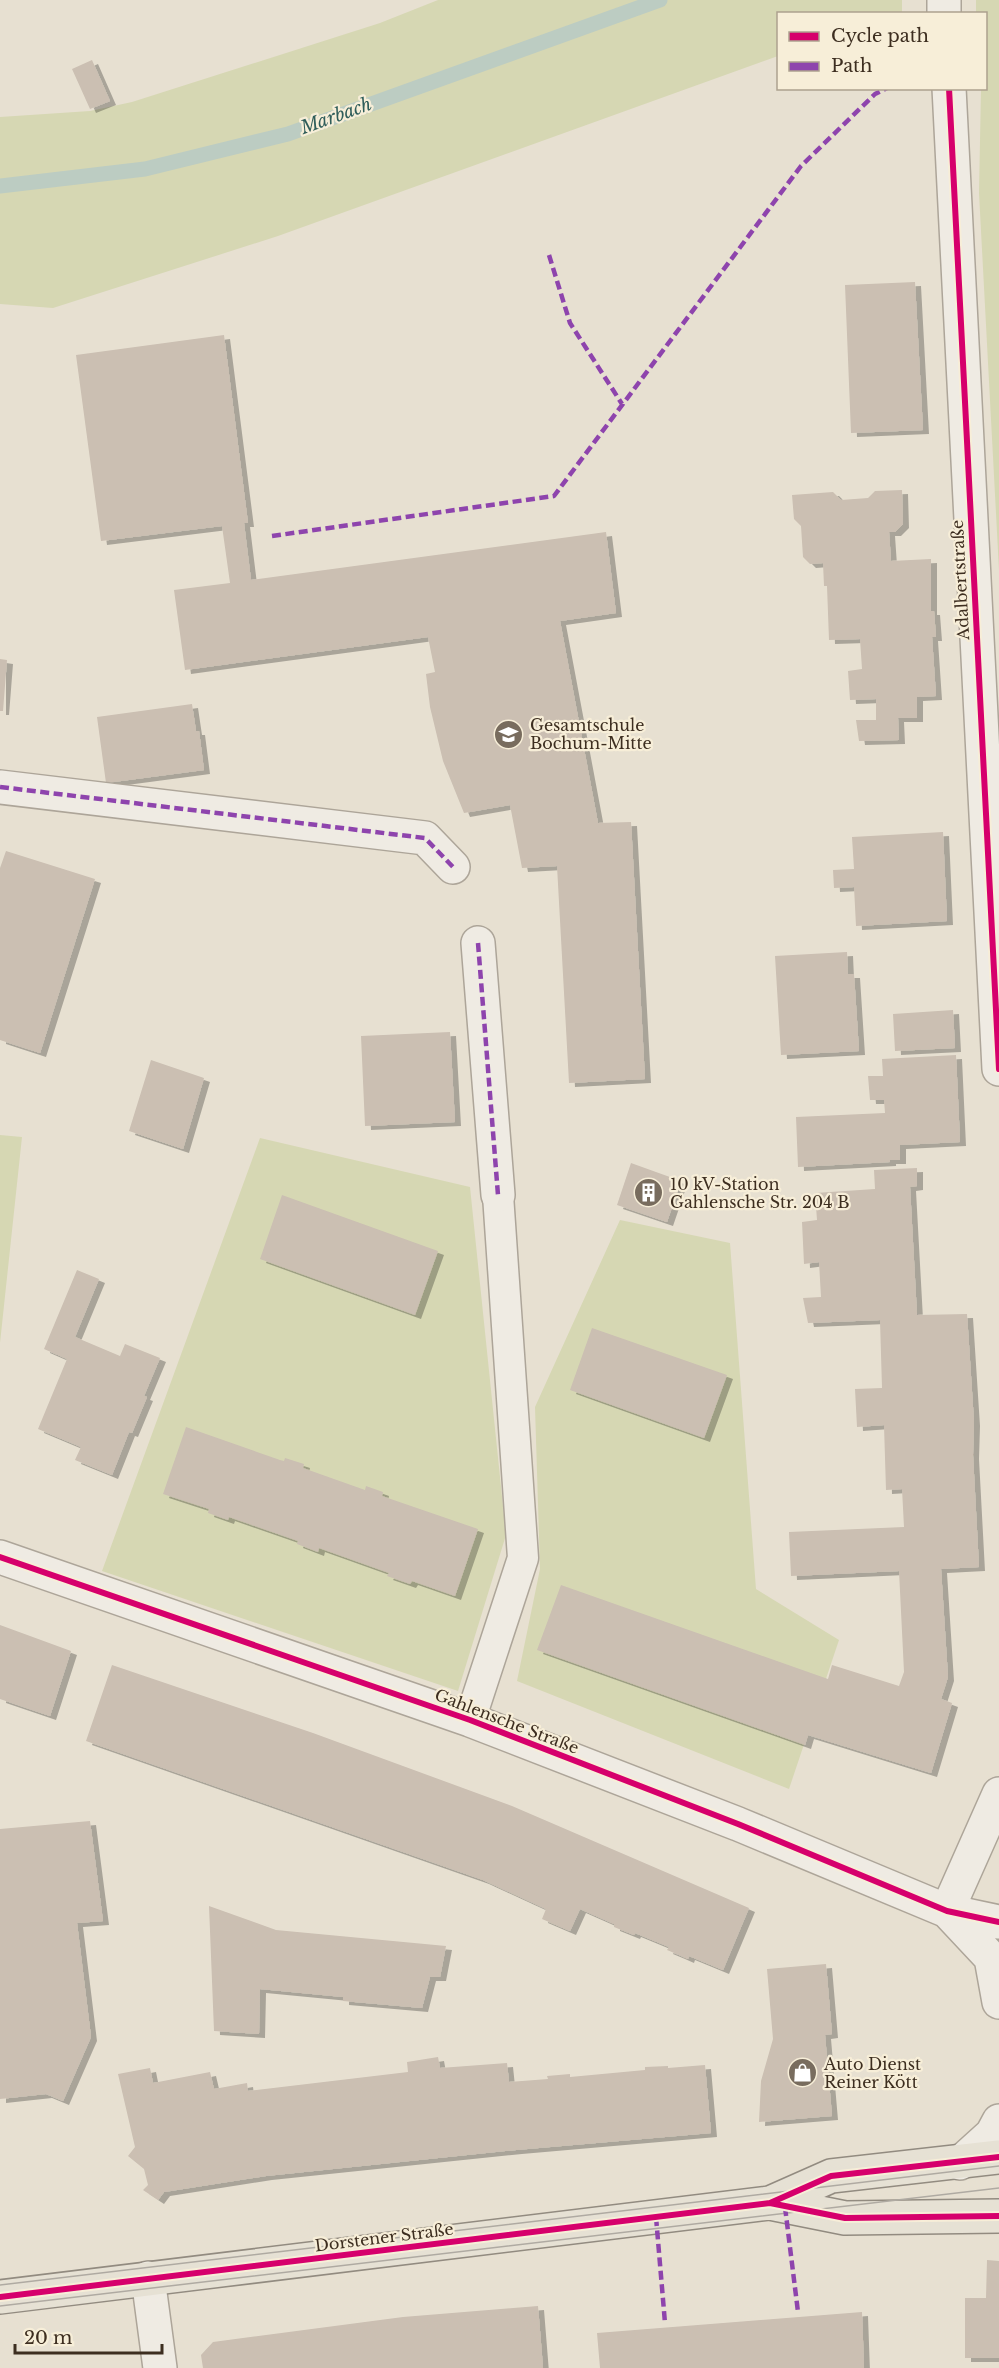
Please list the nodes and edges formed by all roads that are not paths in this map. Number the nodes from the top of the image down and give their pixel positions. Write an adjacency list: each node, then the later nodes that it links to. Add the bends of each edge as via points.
1 (949, 90): 5 (street, Adalbertstraße)
2 (0, 787): 3 (street, via 425,838)
3 (453, 867)
4 (478, 944): 6 (street)
5 (999, 1069)
6 (498, 1195): 8 (lane, Gahlensche Straße, via 523,1558)
7 (0, 1557): 8 (street, Gahlensche Straße)
8 (470, 1720): 10 (street, Gahlensche Straße, via 738,1824)
9 (999, 1794): 10 (street)
10 (947, 1911): 11 (street, Gahlensche Straße); 12 (street, Gahlensche Straße)
11 (999, 1922)
12 (995, 1960): 13 (street, Gahlensche Straße)
13 (999, 2002)
14 (999, 2121): 16 (street, via 992,2134)
15 (999, 2157): 16 (main road, Dorstener Straße)
16 (960, 2163): 17 (main road, Dorstener Straße, via 831,2176)
17 (770, 2203): 18 (main road, Dorstener Straße, via 845,2218); 19 (main road, Dorstener Straße)
18 (999, 2216)
19 (148, 2278): 20 (main road, Dorstener Straße); 21 (street)
20 (0, 2297)
21 (160, 2368)

